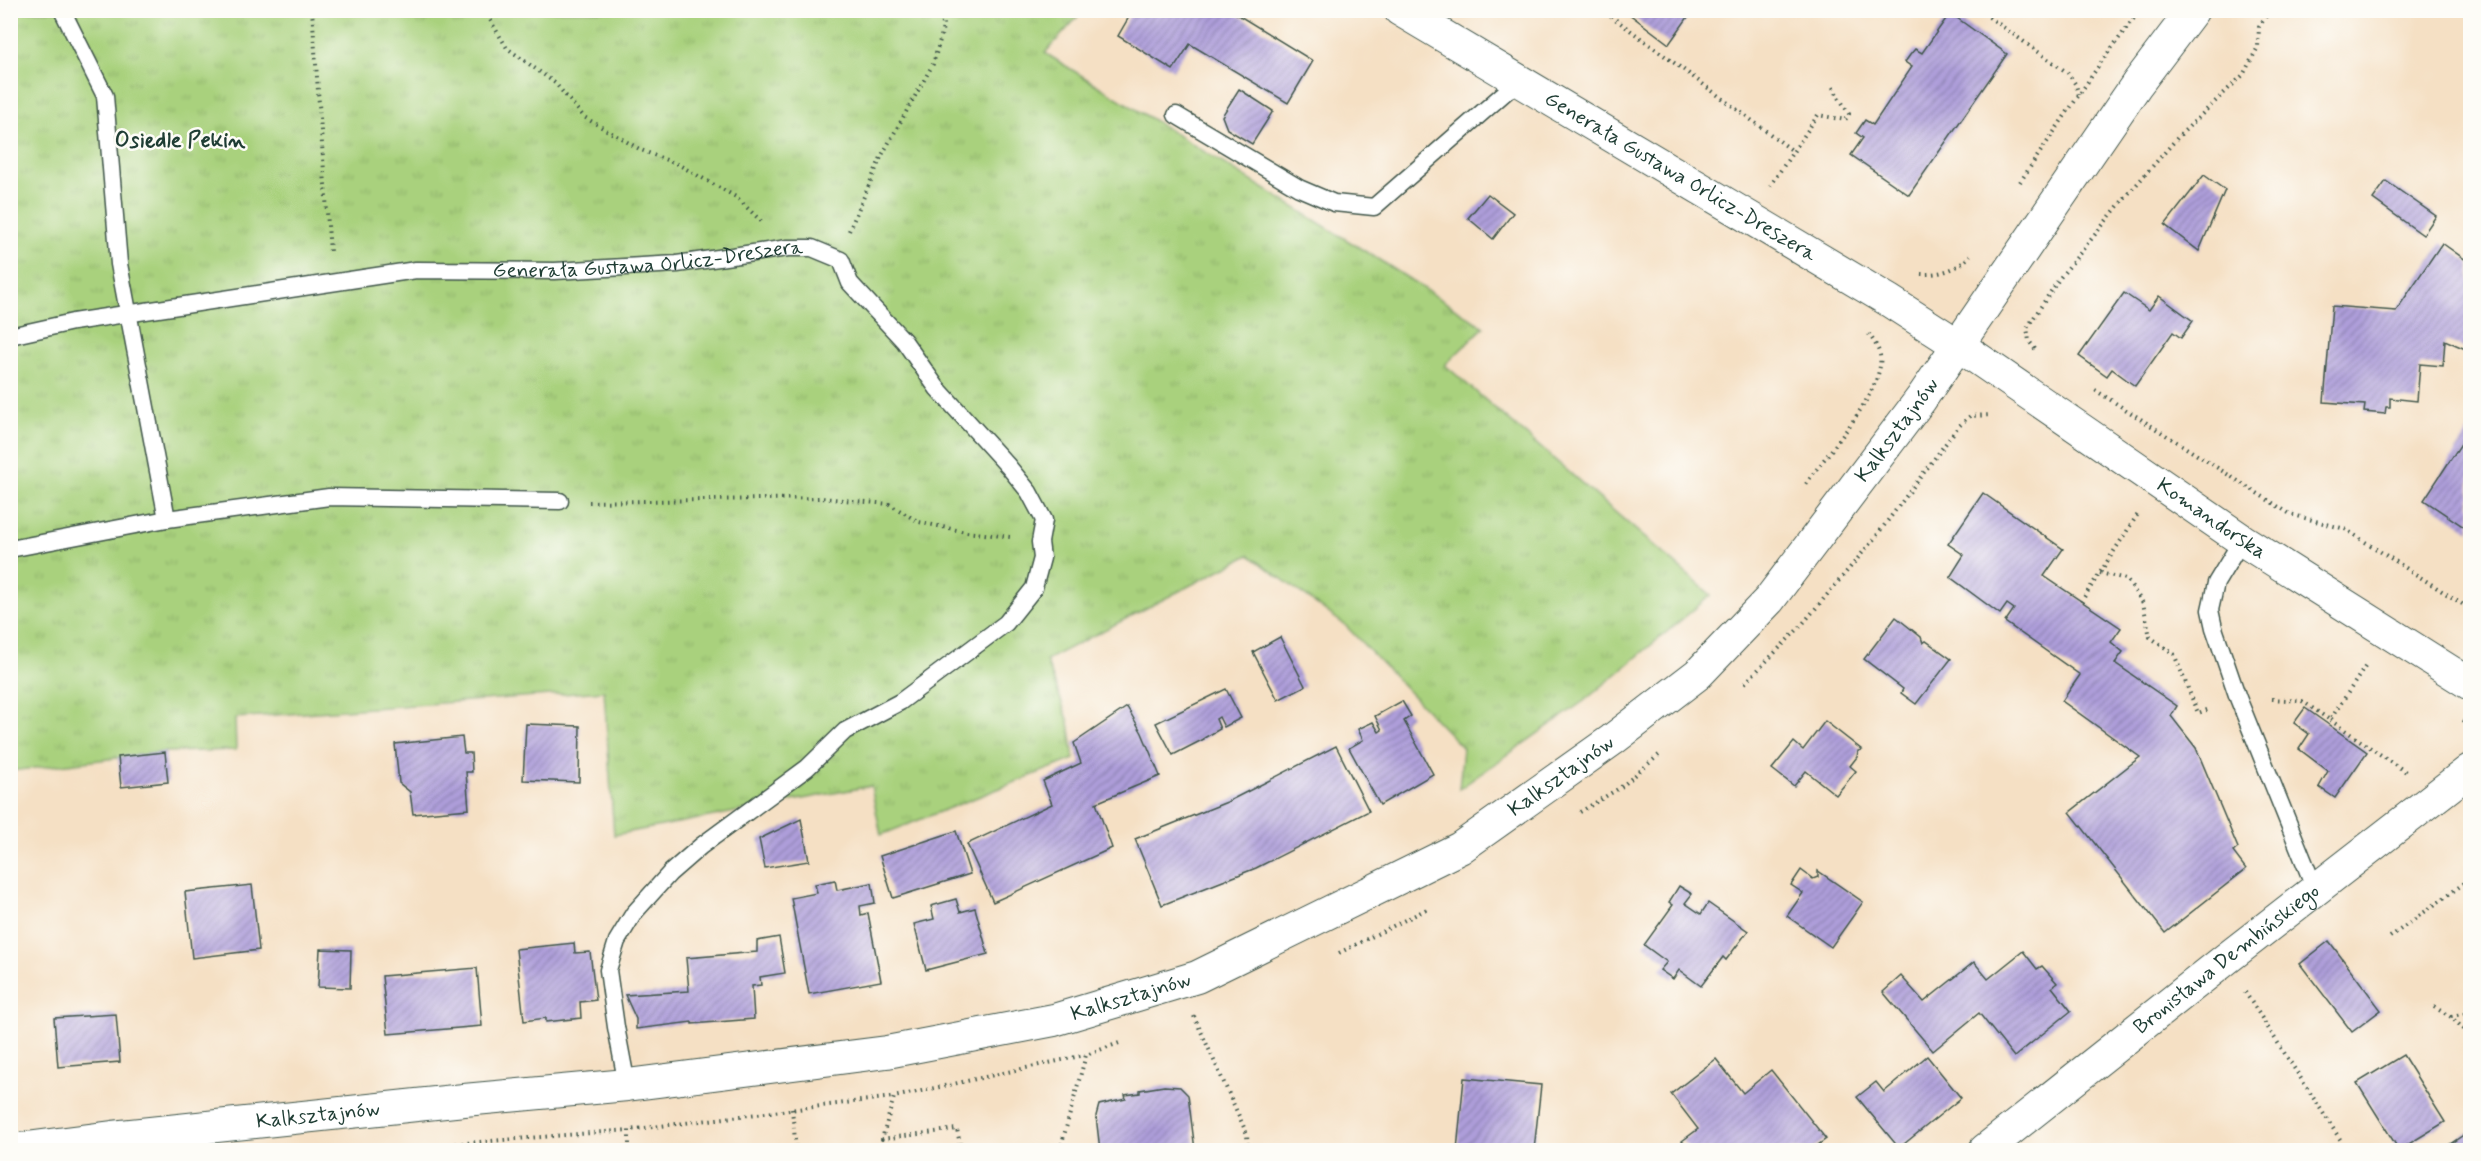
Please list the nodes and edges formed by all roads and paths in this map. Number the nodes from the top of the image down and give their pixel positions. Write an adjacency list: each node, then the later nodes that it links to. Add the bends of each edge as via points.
1 (62, 10): 23 (lane, via 105,96)
2 (312, 10): 22 (path)
3 (484, 10): 18 (path, via 507,48 555,83 584,117 736,197)
4 (944, 10): 20 (path, via 933,64 882,155 843,245)
5 (1400, 10): 11 (street, Generała Gustawa Orlicz-Dreszera)
6 (1610, 10): 15 (path, via 1611,16)
7 (1979, 10): 13 (path, via 2068,73)
8 (2140, 10): 13 (path)
9 (2193, 10): 26 (street, Kalksztajnów, via 2136,84)
10 (2270, 10): 27 (path, via 2259,27 2258,47 2243,75 2179,136 2059,279 2027,328 2028,341)
11 (1517, 82): 14 (lane, via 1374,207 1334,203 1299,188); 26 (street, Generała Gustawa Orlicz-Dreszera)
12 (1832, 86): 15 (path, via 1849,114 1845,120 1818,115)
13 (2079, 96): 16 (path)
14 (1176, 114)
15 (1793, 151): 17 (path)
16 (2019, 183)
17 (1769, 187)
18 (788, 248): 20 (lane, Generała Gustawa Orlicz-Dreszera, via 812,248); 22 (lane, Generała Gustawa Orlicz-Dreszera, via 677,264 555,271 416,270)
19 (1974, 250): 21 (path, via 1962,263 1940,273)
20 (841, 260): 35 (lane, via 850,283 1029,492 1044,520)
21 (1914, 272)
22 (332, 282): 23 (lane, Generała Gustawa Orlicz-Dreszera)
23 (127, 314): 25 (lane, Generała Gustawa Orlicz-Dreszera, via 73,321); 33 (lane)
24 (1868, 333): 30 (path, via 1880,356 1870,396)
25 (10, 336)
26 (1958, 345): 34 (street, Komandorska); 55 (street, Kalksztajnów, via 1769,600 1698,674 1460,848 1197,977)
27 (2037, 353)
28 (2088, 385): 39 (path, via 2290,514 2345,529)
29 (1994, 416): 42 (path, via 1970,416 1958,427 1800,627)
30 (1803, 489)
31 (561, 501): 33 (lane, via 329,496); 35 (path, via 822,498 889,504 919,522)
32 (2140, 511): 37 (path)
33 (167, 519): 36 (lane)
34 (2242, 540): 41 (street, Komandorska); 43 (lane, via 2216,583 2210,610)
35 (1040, 542): 65 (lane, via 1042,558 1034,588 1006,623 900,702 845,731 807,768 700,846 634,913 617,941 608,970)
36 (10, 549)
37 (2100, 573): 38 (path); 43 (path, via 2126,579 2139,596 2150,637 2174,654 2198,713)
38 (2081, 602)
39 (2470, 609)
40 (2369, 661): 44 (path)
41 (2470, 684)
42 (1738, 689)
43 (2238, 698): 44 (path, via 2302,701); 50 (lane)
44 (2330, 720): 47 (path)
45 (1666, 749): 48 (path, via 1621,787)
46 (2470, 770): 50 (street, Bronisława Dembińskiego)
47 (2409, 774)
48 (1575, 816)
49 (2470, 879): 52 (path)
50 (2315, 889): 54 (street, Bronisława Dembińskiego)
51 (1438, 903): 53 (path)
52 (2390, 937)
53 (1334, 955)
54 (2226, 959): 76 (street, Bronisława Dembińskiego); 77 (path)
55 (1173, 984): 59 (path); 65 (street, Kalksztajnów, via 1054,1020 886,1052)
56 (2434, 1007): 60 (path)
57 (1205, 1011): 59 (path)
58 (2470, 1013): 60 (path)
59 (1194, 1016): 61 (path); 75 (path, via 1247,1134)
60 (2451, 1017): 62 (path)
61 (1183, 1020)
62 (2470, 1035)
63 (1129, 1040): 64 (path)
64 (1086, 1055): 66 (path); 74 (path)
65 (627, 1085): 69 (street, Kalksztajnów)
66 (894, 1097): 67 (path); 73 (path, via 882,1139 957,1128)
67 (792, 1109): 68 (path); 72 (path)
68 (629, 1130): 70 (path); 71 (path)
69 (11, 1150)
70 (378, 1150)
71 (628, 1150)
72 (796, 1150)
73 (961, 1150)
74 (1059, 1150)
75 (1248, 1150)
76 (1984, 1150)
77 (2347, 1150)

